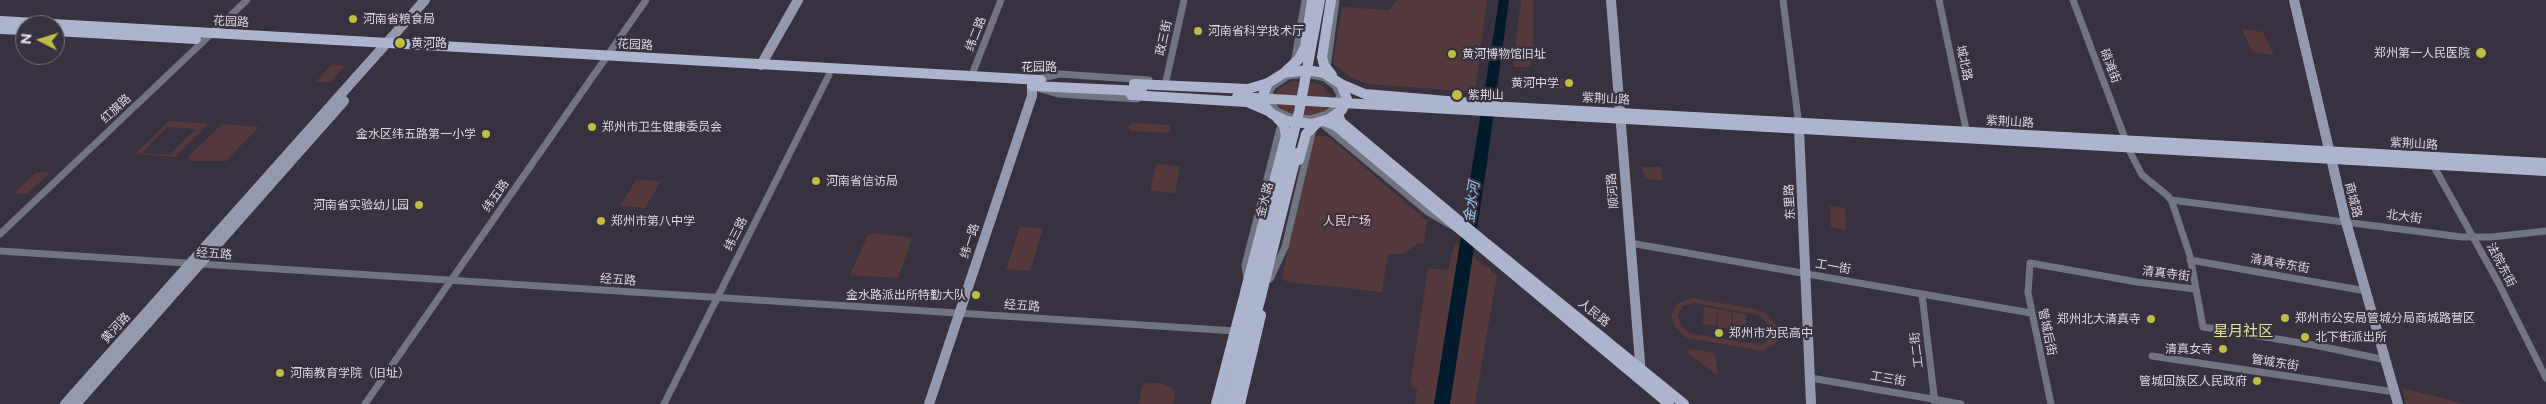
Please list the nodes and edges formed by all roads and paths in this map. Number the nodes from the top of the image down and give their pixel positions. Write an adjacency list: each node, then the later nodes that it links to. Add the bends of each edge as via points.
1 (247, 0): 23 (street, 红旗路)
2 (425, 0): 24 (street, 黄河路)
3 (434, 0): 24 (street, 黄河路)
4 (646, 0): 25 (street, 纬五路)
5 (798, 0): 26 (street)
6 (1001, 0): 29 (street, 纬二路)
7 (1184, 0): 31 (street, 政三街)
8 (1305, 0): 27 (street)
9 (1312, 0): 27 (main road, bridge, via 1305,47)
10 (1320, 0): 83 (main road, 金水路, bridge, via 1288,159)
11 (1326, 0): 84 (main road, 金水路, bridge, via 1306,112)
12 (1331, 0): 30 (main road, bridge, via 1322,57)
13 (1336, 0): 30 (street)
14 (1611, 0): 38 (street, 顺河路)
15 (1783, 0): 40 (street, 东里路)
16 (1939, 0): 41 (street, 城北路)
17 (2073, 0): 42 (street, 硝滩街)
18 (2294, 0): 43 (street, 商城路)
19 (0, 21): 23 (main road, 花园路)
20 (0, 29): 21 (main road)
21 (15, 30)
22 (65, 31): 23 (main road, 花园路)
23 (209, 36): 24 (main road, 花园路); 50 (street, 红旗路)
24 (388, 46): 25 (main road, 花园路); 57 (street, 黄河路)
25 (604, 59): 26 (main road, 花园路); 28 (main road, 花园路); 60 (street, 纬五路)
26 (762, 65): 29 (main road, 花园路)
27 (1288, 74): 30 (main road, bridge, via 1307,70); 32 (main road, bridge)
28 (830, 75): 33 (main road, 花园路); 65 (street, 纬三路)
29 (971, 77): 33 (main road, 花园路)
30 (1333, 80): 35 (street); 35 (main road, bridge, via 1347,99); 36 (main road, via 1365,94)
31 (1166, 81): 32 (street, via 1228,85); 33 (street, via 1059,74)
32 (1272, 82): 33 (main road, 花园路, bridge, via 1233,89 1063,80); 34 (street); 37 (main road, bridge, via 1262,97)
33 (1032, 83): 34 (main road); 37 (main road, 花园路, bridge, via 1247,102); 37 (street, via 1058,94 1244,106); 67 (street, 纬一路, via 1032,96)
34 (1269, 97): 35 (main road); 37 (street)
35 (1338, 107): 36 (main road); 36 (main road); 39 (main road, bridge); 53 (main road, bridge, via 1341,122)
36 (1473, 107): 38 (main road, 紫荆山路)
37 (1276, 113): 39 (main road, 花园路, bridge, via 1299,124); 61 (street, via 1245,265); 61 (main road, bridge, via 1284,125 1286,136)
38 (1621, 116): 40 (main road, 紫荆山路); 52 (street, 顺河路)
39 (1319, 121): 53 (main road, via 1336,126 1457,228); 59 (street, via 1285,247); 59 (main road, bridge, via 1309,128 1302,145)
40 (1799, 125): 41 (main road, 紫荆山路); 58 (street, 东里路)
41 (1967, 135): 42 (main road, 紫荆山路)
42 (2127, 145): 43 (main road, 紫荆山路); 47 (street, 硝滩街, via 2142,175)
43 (2330, 156): 44 (main road, 紫荆山路); 45 (main road, 紫荆山路); 48 (street, 商城路)
44 (2546, 163)
45 (2433, 165): 46 (main road, 紫荆山路); 51 (street, 法院东街)
46 (2546, 171)
47 (2171, 200): 48 (street, 北大街); 55 (street)
48 (2346, 222): 51 (street, 北大街); 63 (street, 商城路)
49 (2546, 231): 51 (street, 北大街)
50 (0, 234)
51 (2473, 237): 73 (street, 法院东街)
52 (1630, 243): 58 (street, 工一街); 71 (street, 顺河路)
53 (1486, 248): 71 (main road, 人民路); 74 (main road, 人民路)
54 (0, 252): 57 (street, 经五路)
55 (2190, 260): 62 (street); 63 (street, 清真寺东街)
56 (2030, 263): 62 (street, 清真寺街); 66 (street, 管城后街, via 2028,293)
57 (194, 264): 60 (street, 经五路); 77 (street, 黄河路); 78 (street, 黄河路)
58 (1806, 274): 64 (street, 工一街); 72 (street, 东里路)
59 (1270, 279): 85 (main road)
60 (451, 281): 65 (street, 经五路); 79 (street, 纬五路)
61 (1248, 283): 68 (main road)
62 (2195, 289): 70 (street, 清真寺街, via 2202,324 2206,329 2314,345)
63 (2366, 291): 70 (street, 商城路)
64 (1922, 294): 66 (street, 工一街); 76 (street, 工二街)
65 (717, 298): 67 (street, 经五路); 80 (street, 纬三路)
66 (2031, 313): 90 (street, 管城后街)
67 (959, 314): 68 (street, 经五路); 81 (street, 纬一路)
68 (1235, 331): 82 (main road)
69 (2152, 356): 75 (street, 管城东街)
70 (2386, 360): 75 (street, 商城路)
71 (1640, 368): 74 (street, 顺河路); 87 (main road, 人民路)
72 (1811, 378): 76 (street, 工三街); 88 (street, 东里路)
73 (2546, 378)
74 (1641, 381): 86 (main road, 人民路)
75 (2395, 392): 91 (street, 商城路)
76 (1934, 401): 89 (street, 工三街)
77 (65, 404)
78 (76, 404)
79 (365, 404)
80 (664, 404)
81 (929, 404)
82 (1216, 404)
83 (1226, 404)
84 (1234, 404)
85 (1240, 404)
86 (1669, 404)
87 (1684, 404)
88 (1811, 404)
89 (1961, 404)
90 (2051, 404)
91 (2398, 404)

